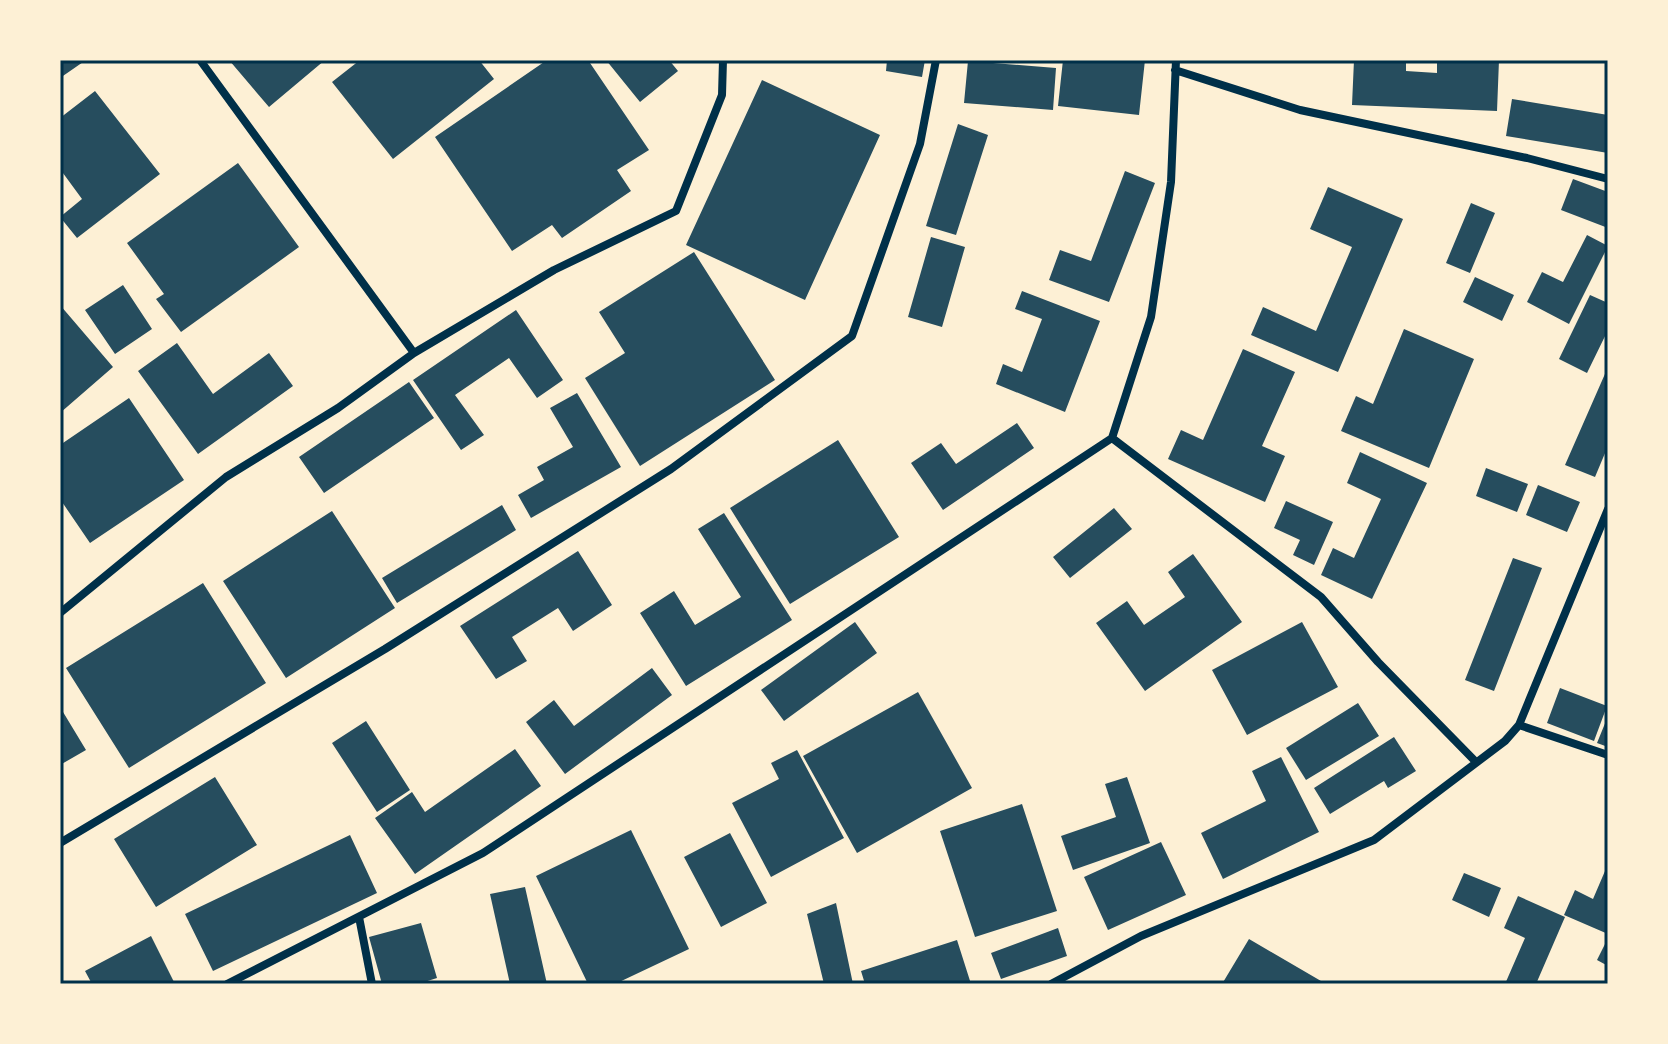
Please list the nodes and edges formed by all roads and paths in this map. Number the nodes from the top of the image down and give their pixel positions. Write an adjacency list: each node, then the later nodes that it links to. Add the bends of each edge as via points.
1 (200, 60): 6 (street)
2 (723, 60): 6 (street, via 722,95 676,211 554,270)
3 (936, 60): 13 (street, via 920,144 852,336 671,469 398,641)
4 (1176, 65): 5 (street, via 1300,110); 7 (street, via 1171,182 1151,317)
5 (1608, 179)
6 (414, 353): 9 (street, via 338,408 226,477)
7 (1112, 438): 12 (street, via 1321,597); 14 (street, via 483,853)
8 (1608, 509): 10 (street)
9 (60, 613)
10 (1519, 725): 11 (street); 12 (street)
11 (1608, 755)
12 (1476, 762): 17 (street, via 1374,840 1141,936)
13 (60, 843)
14 (359, 917): 15 (street); 16 (street)
15 (227, 984)
16 (372, 984)
17 (1051, 984)

